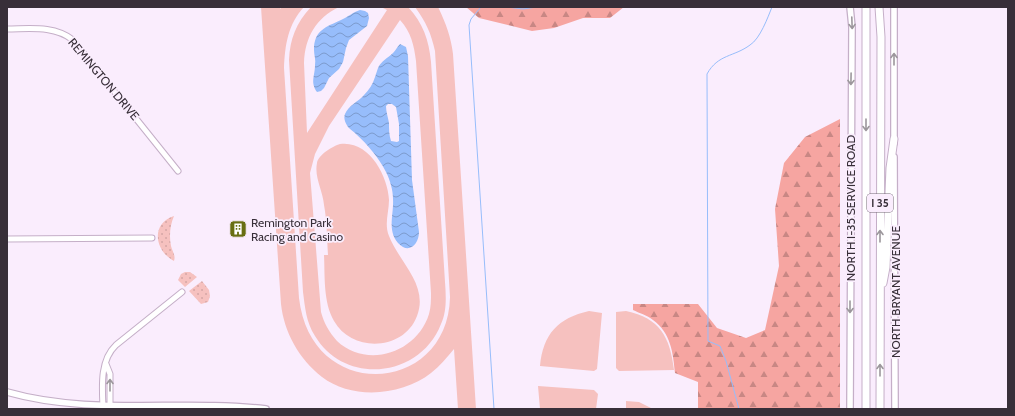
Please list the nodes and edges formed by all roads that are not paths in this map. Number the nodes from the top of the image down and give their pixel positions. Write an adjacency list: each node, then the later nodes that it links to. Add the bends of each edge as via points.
1 (850, 7): 18 (main road, NORTH I-35 SERVICE ROAD, one-way to 18)
2 (866, 7): 16 (highway, I 35, one-way to 16)
3 (879, 7): 11 (highway, I 35, one-way to 3)
4 (894, 7): 6 (main road, NORTH BRYANT AVENUE, one-way to 4)
5 (7, 29): 7 (street, REMINGTON DRIVE, via 50,29 70,38)
6 (894, 139): 11 (highway, via 886,267); 20 (main road, NORTH BRYANT AVENUE)
7 (178, 171)
8 (152, 238): 9 (street)
9 (7, 239)
10 (182, 292): 12 (street, via 113,348)
11 (880, 303): 19 (highway, I 35, one-way to 11)
12 (106, 364): 14 (street, via 102,374); 15 (street, one-way to 12, via 110,374)
13 (7, 392): 14 (main road, via 51,402)
14 (103, 407): 15 (main road)
15 (110, 407): 17 (main road, via 235,406)
16 (866, 407)
17 (266, 409)
18 (850, 409)
19 (880, 409)
20 (895, 409)

